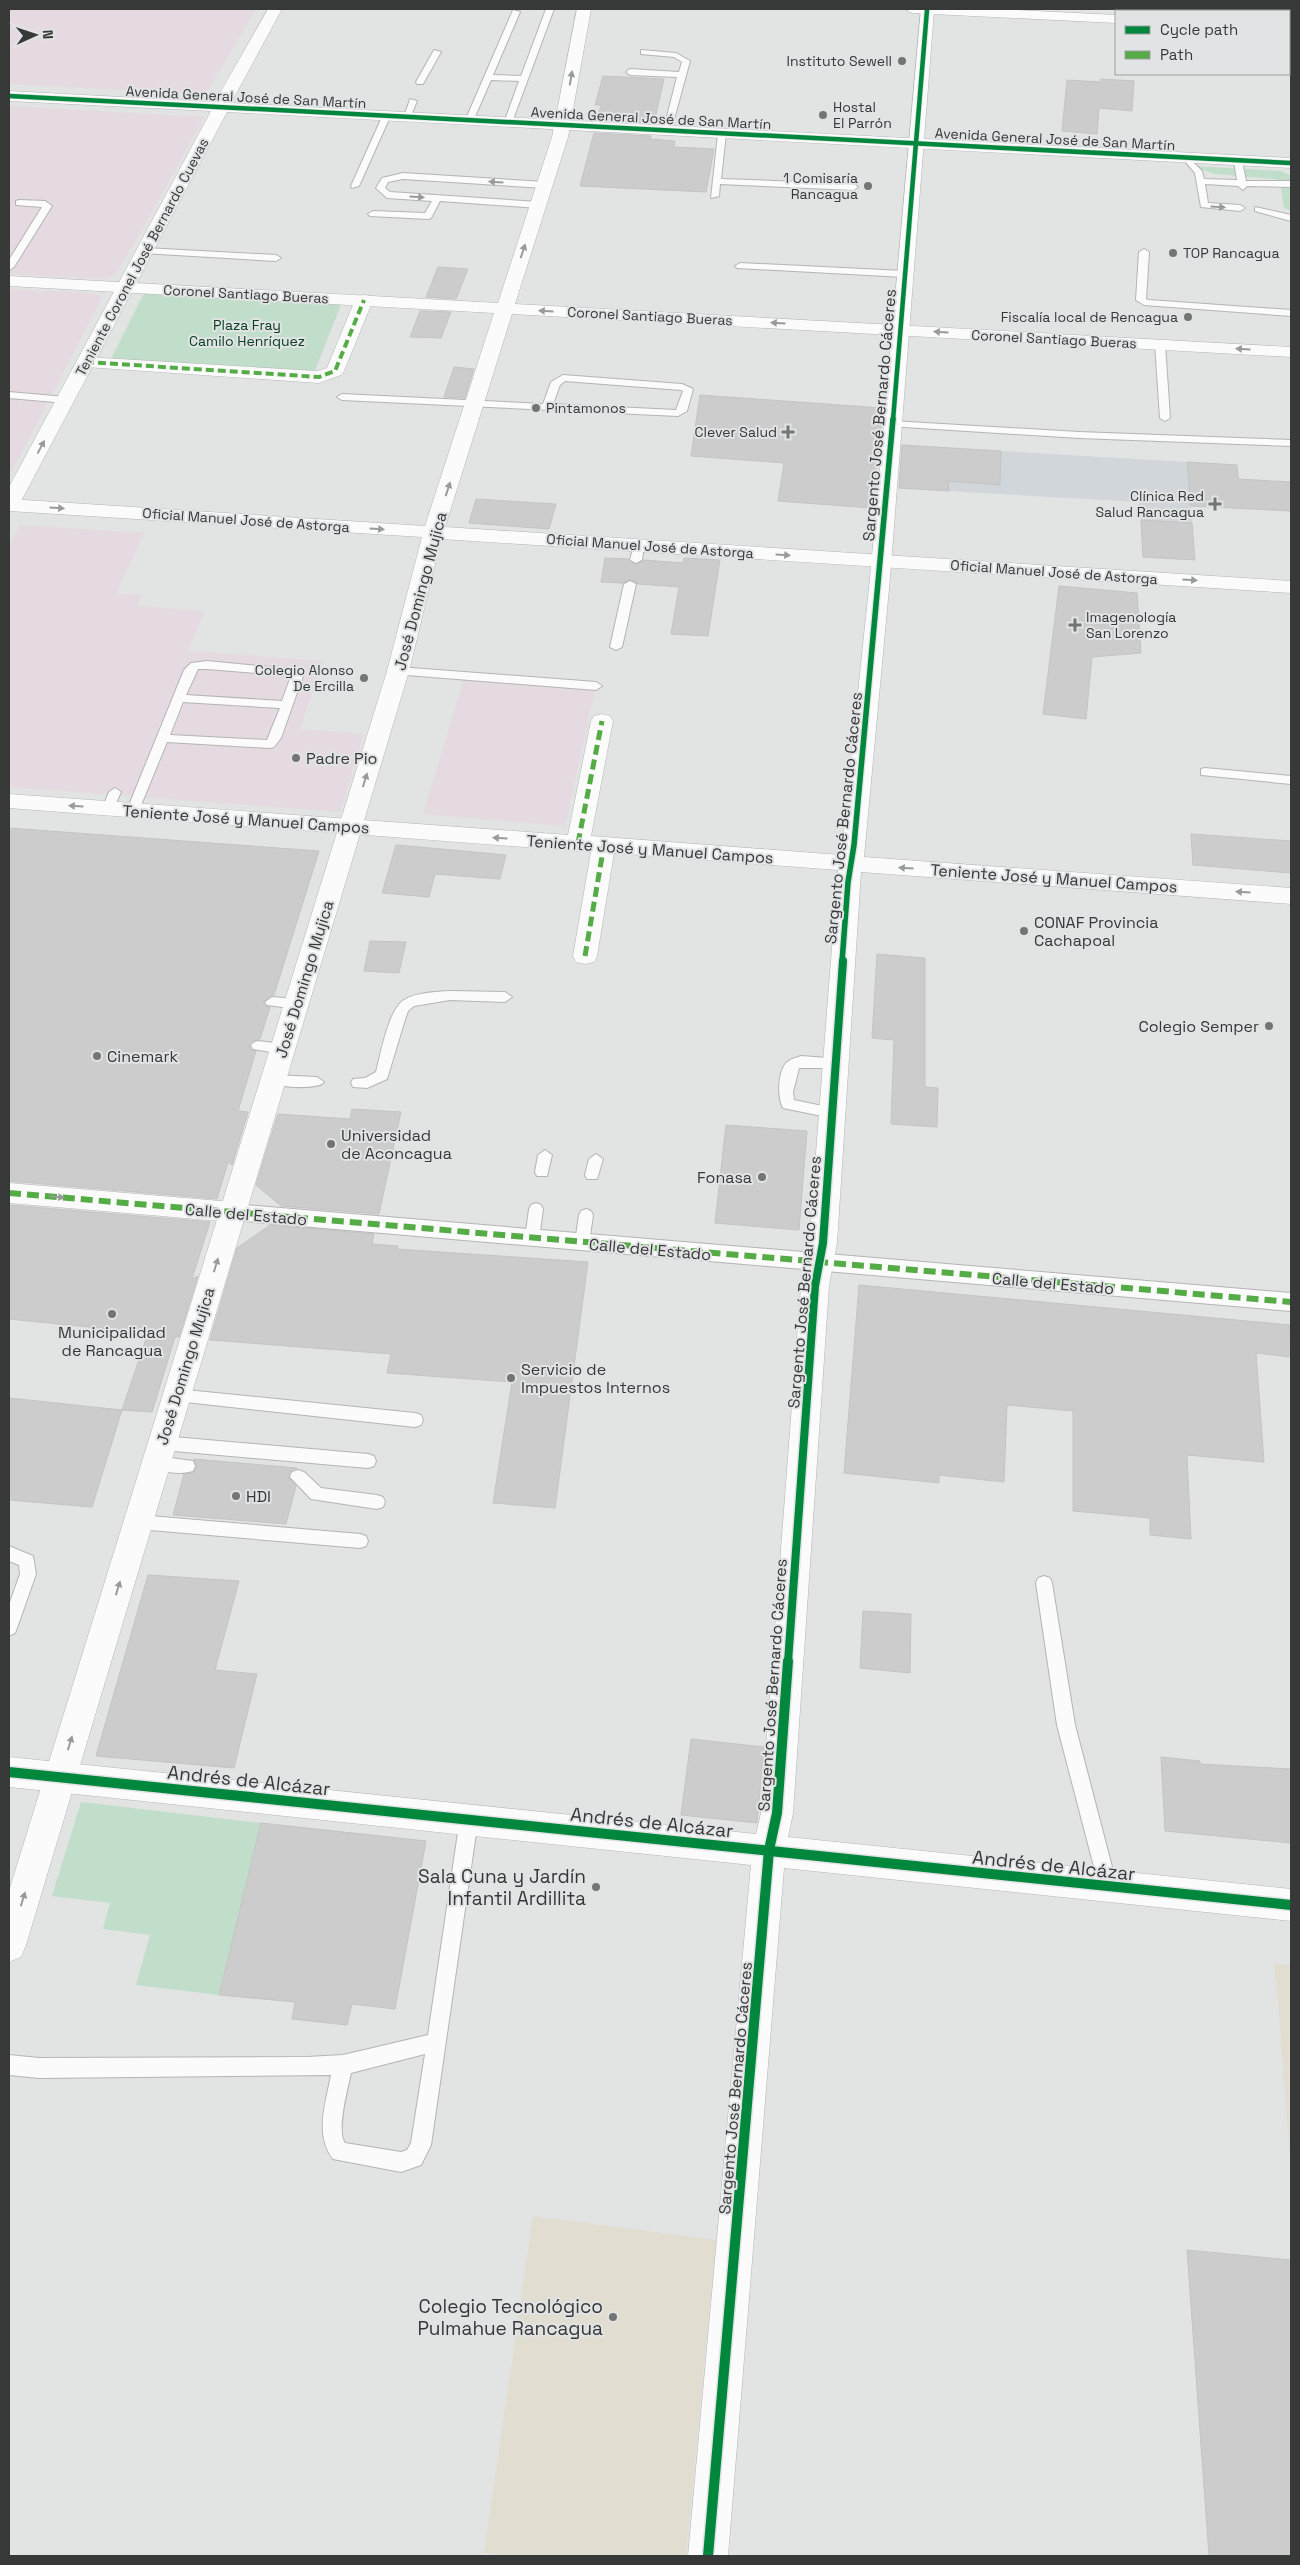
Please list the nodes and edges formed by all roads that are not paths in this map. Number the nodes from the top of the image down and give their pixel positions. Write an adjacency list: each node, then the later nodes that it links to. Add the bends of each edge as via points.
1 (275, 9): 16 (street, Teniente Coronel José Bernardo Cuevas)
2 (550, 9): 12 (lane)
3 (584, 9): 21 (street, José Domingo Mujica, one-way to 3)
4 (920, 9): 6 (street); 24 (street, Sargento José Bernardo Cáceres)
5 (516, 12): 11 (lane)
6 (1115, 19)
7 (436, 52): 13 (lane)
8 (644, 52): 10 (lane, via 683,57 686,61)
9 (630, 72): 10 (lane)
10 (682, 75): 22 (lane)
11 (488, 77): 12 (lane); 19 (lane)
12 (524, 79): 20 (lane)
13 (420, 82)
14 (9, 96): 16 (street, Avenida General José de San Martín)
15 (413, 101): 18 (lane)
16 (222, 108): 17 (street, Avenida General José de San Martín); 43 (street, Teniente Coronel José Bernardo Cuevas)
17 (386, 117): 18 (street, Avenida General José de San Martín); 33 (lane)
18 (406, 118): 19 (street, Avenida General José de San Martín)
19 (468, 121): 20 (street, Avenida General José de San Martín)
20 (508, 123): 21 (street, Avenida General José de San Martín)
21 (562, 126): 22 (street, Avenida General José de San Martín); 30 (street, José Domingo Mujica)
22 (667, 132): 23 (street, Avenida General José de San Martín)
23 (722, 134): 24 (street, Avenida General José de San Martín); 28 (lane)
24 (916, 144): 25 (street, Avenida General José de San Martín); 48 (street, Sargento José Bernardo Cáceres)
25 (1187, 159): 26 (street, Avenida General José de San Martín); 29 (lane, via 1197,169)
26 (1238, 161): 27 (street, Avenida General José de San Martín); 32 (lane)
27 (1291, 163)
28 (716, 181): 34 (lane); 35 (lane)
29 (1201, 181): 32 (lane); 39 (lane, one-way to 39, via 1204,205)
30 (545, 184): 36 (lane, one-way to 36, via 403,176 385,180 380,188 387,195); 38 (street, José Domingo Mujica)
31 (1291, 184): 32 (lane, via 1269,187)
32 (1243, 185)
33 (356, 186)
34 (854, 187)
35 (714, 196)
36 (437, 199): 38 (lane); 41 (lane, via 428,216)
37 (19, 203): 47 (lane, via 47,206)
38 (538, 205): 52 (street, José Domingo Mujica, one-way to 38)
39 (1240, 208)
40 (1265, 208): 42 (lane)
41 (373, 214)
42 (1291, 218)
43 (145, 251): 45 (lane); 50 (street, Teniente Coronel José Bernardo Cuevas)
44 (1144, 252): 53 (lane, via 1141,300 1147,303)
45 (276, 258)
46 (740, 266): 48 (lane)
47 (9, 267)
48 (904, 274): 54 (street, Sargento José Bernardo Cáceres)
49 (9, 281): 50 (street, Coronel Santiago Bueras)
50 (126, 287): 51 (street, Coronel Santiago Bueras); 57 (street, Teniente Coronel José Bernardo Cuevas)
51 (364, 300): 52 (street, Coronel Santiago Bueras); 57 (street, via 335,371 329,376)
52 (505, 308): 54 (street, Coronel Santiago Bueras, one-way to 52); 61 (street, José Domingo Mujica)
53 (1291, 312)
54 (899, 330): 55 (street, Coronel Santiago Bueras, one-way to 54); 64 (street, Sargento José Bernardo Cáceres)
55 (1160, 344): 56 (street, Coronel Santiago Bueras, one-way to 55); 63 (lane)
56 (1291, 352)
57 (86, 362): 60 (street, Teniente Coronel José Bernardo Cuevas)
58 (9, 396): 60 (lane)
59 (342, 397): 61 (lane)
60 (66, 400): 66 (street, Teniente Coronel José Bernardo Cuevas, one-way to 60)
61 (476, 403): 62 (lane); 67 (street, José Domingo Mujica, one-way to 61)
62 (547, 406): 62 (lane, via 555,384 563,378 688,389 682,411 678,413)
63 (1165, 418)
64 (892, 424): 65 (lane); 68 (street, Sargento José Bernardo Cáceres)
65 (1291, 443)
66 (9, 505): 67 (street, Oficial Manuel José de Astorga, one-way to 67)
67 (434, 532): 68 (street, Oficial Manuel José de Astorga, one-way to 68, via 638,553); 72 (street, José Domingo Mujica)
68 (880, 561): 70 (street, Oficial Manuel José de Astorga, one-way to 70); 85 (street, Sargento José Bernardo Cáceres)
69 (630, 584): 71 (lane)
70 (1291, 587)
71 (616, 647)
72 (398, 671): 73 (lane); 82 (street, José Domingo Mujica, one-way to 72)
73 (596, 686)
74 (178, 698): 75 (lane); 75 (lane, via 190,670 206,664 298,673); 77 (lane)
75 (286, 705): 77 (lane, via 276,738 270,744)
76 (602, 721): 83 (street)
77 (163, 738): 81 (lane)
78 (1205, 772): 79 (lane)
79 (1291, 780)
80 (9, 801): 81 (street, Teniente José y Manuel Campos, one-way to 80, via 111,800)
81 (132, 810): 82 (street, Teniente José y Manuel Campos)
82 (351, 826): 83 (street, Teniente José y Manuel Campos, one-way to 82); 90 (street, José Domingo Mujica, via 270,1048)
83 (578, 843): 84 (street, Teniente José y Manuel Campos)
84 (604, 845): 85 (street, Teniente José y Manuel Campos); 87 (street)
85 (852, 864): 86 (street, Teniente José y Manuel Campos, one-way to 85); 89 (street, Sargento José Bernardo Cáceres)
86 (1291, 896)
87 (585, 956)
88 (505, 997): 92 (lane, via 428,996 413,999 403,1006 382,1075 368,1083)
89 (836, 1063): 93 (street, Sargento José Bernardo Cáceres); 93 (lane, via 801,1061 794,1064 790,1068 786,1092 788,1104)
90 (273, 1080): 91 (lane); 100 (street, José Domingo Mujica)
91 (317, 1082)
92 (358, 1083)
93 (832, 1112): 104 (street, Sargento José Bernardo Cáceres)
94 (545, 1155): 96 (lane)
95 (596, 1158): 97 (lane)
96 (542, 1172)
97 (592, 1175)
98 (9, 1193): 100 (street, Calle del Estado, one-way to 100)
99 (536, 1210): 102 (lane)
100 (232, 1212): 102 (street, Calle del Estado); 106 (street, José Domingo Mujica, one-way to 100)
101 (586, 1215): 103 (lane)
102 (532, 1239): 103 (street, Calle del Estado)
103 (582, 1243): 104 (street, Calle del Estado)
104 (821, 1264): 105 (street, Calle del Estado); 121 (street, Sargento José Bernardo Cáceres, via 816,1286 778,1814)
105 (1291, 1302)
106 (176, 1395): 107 (lane); 108 (street, José Domingo Mujica)
107 (415, 1420)
108 (159, 1453): 109 (lane); 110 (lane); 113 (street, José Domingo Mujica)
109 (368, 1462)
110 (187, 1466)
111 (298, 1477): 112 (lane, via 318,1494)
112 (377, 1502)
113 (138, 1522): 114 (lane); 119 (street, José Domingo Mujica, one-way to 113)
114 (360, 1541)
115 (9, 1553): 117 (lane, via 27,1561 28,1574)
116 (1044, 1583): 122 (lane, via 1066,1725)
117 (9, 1628)
118 (9, 1772): 119 (street, Andrés de Alcázar)
119 (60, 1777): 120 (street, Andrés de Alcázar); 124 (street, José Domingo Mujica, one-way to 119)
120 (469, 1819): 121 (street, Andrés de Alcázar); 125 (lane)
121 (769, 1850): 122 (street, Andrés de Alcázar); 128 (street, Sargento José Bernardo Cáceres)
122 (1108, 1886): 123 (street, Andrés de Alcázar)
123 (1291, 1905)
124 (9, 1946)
125 (437, 2042): 127 (lane); 127 (lane, via 421,2145 414,2158 401,2162 340,2152 333,2143 332,2123)
126 (9, 2065): 127 (lane, via 88,2068)
127 (342, 2065)
128 (708, 2556)

